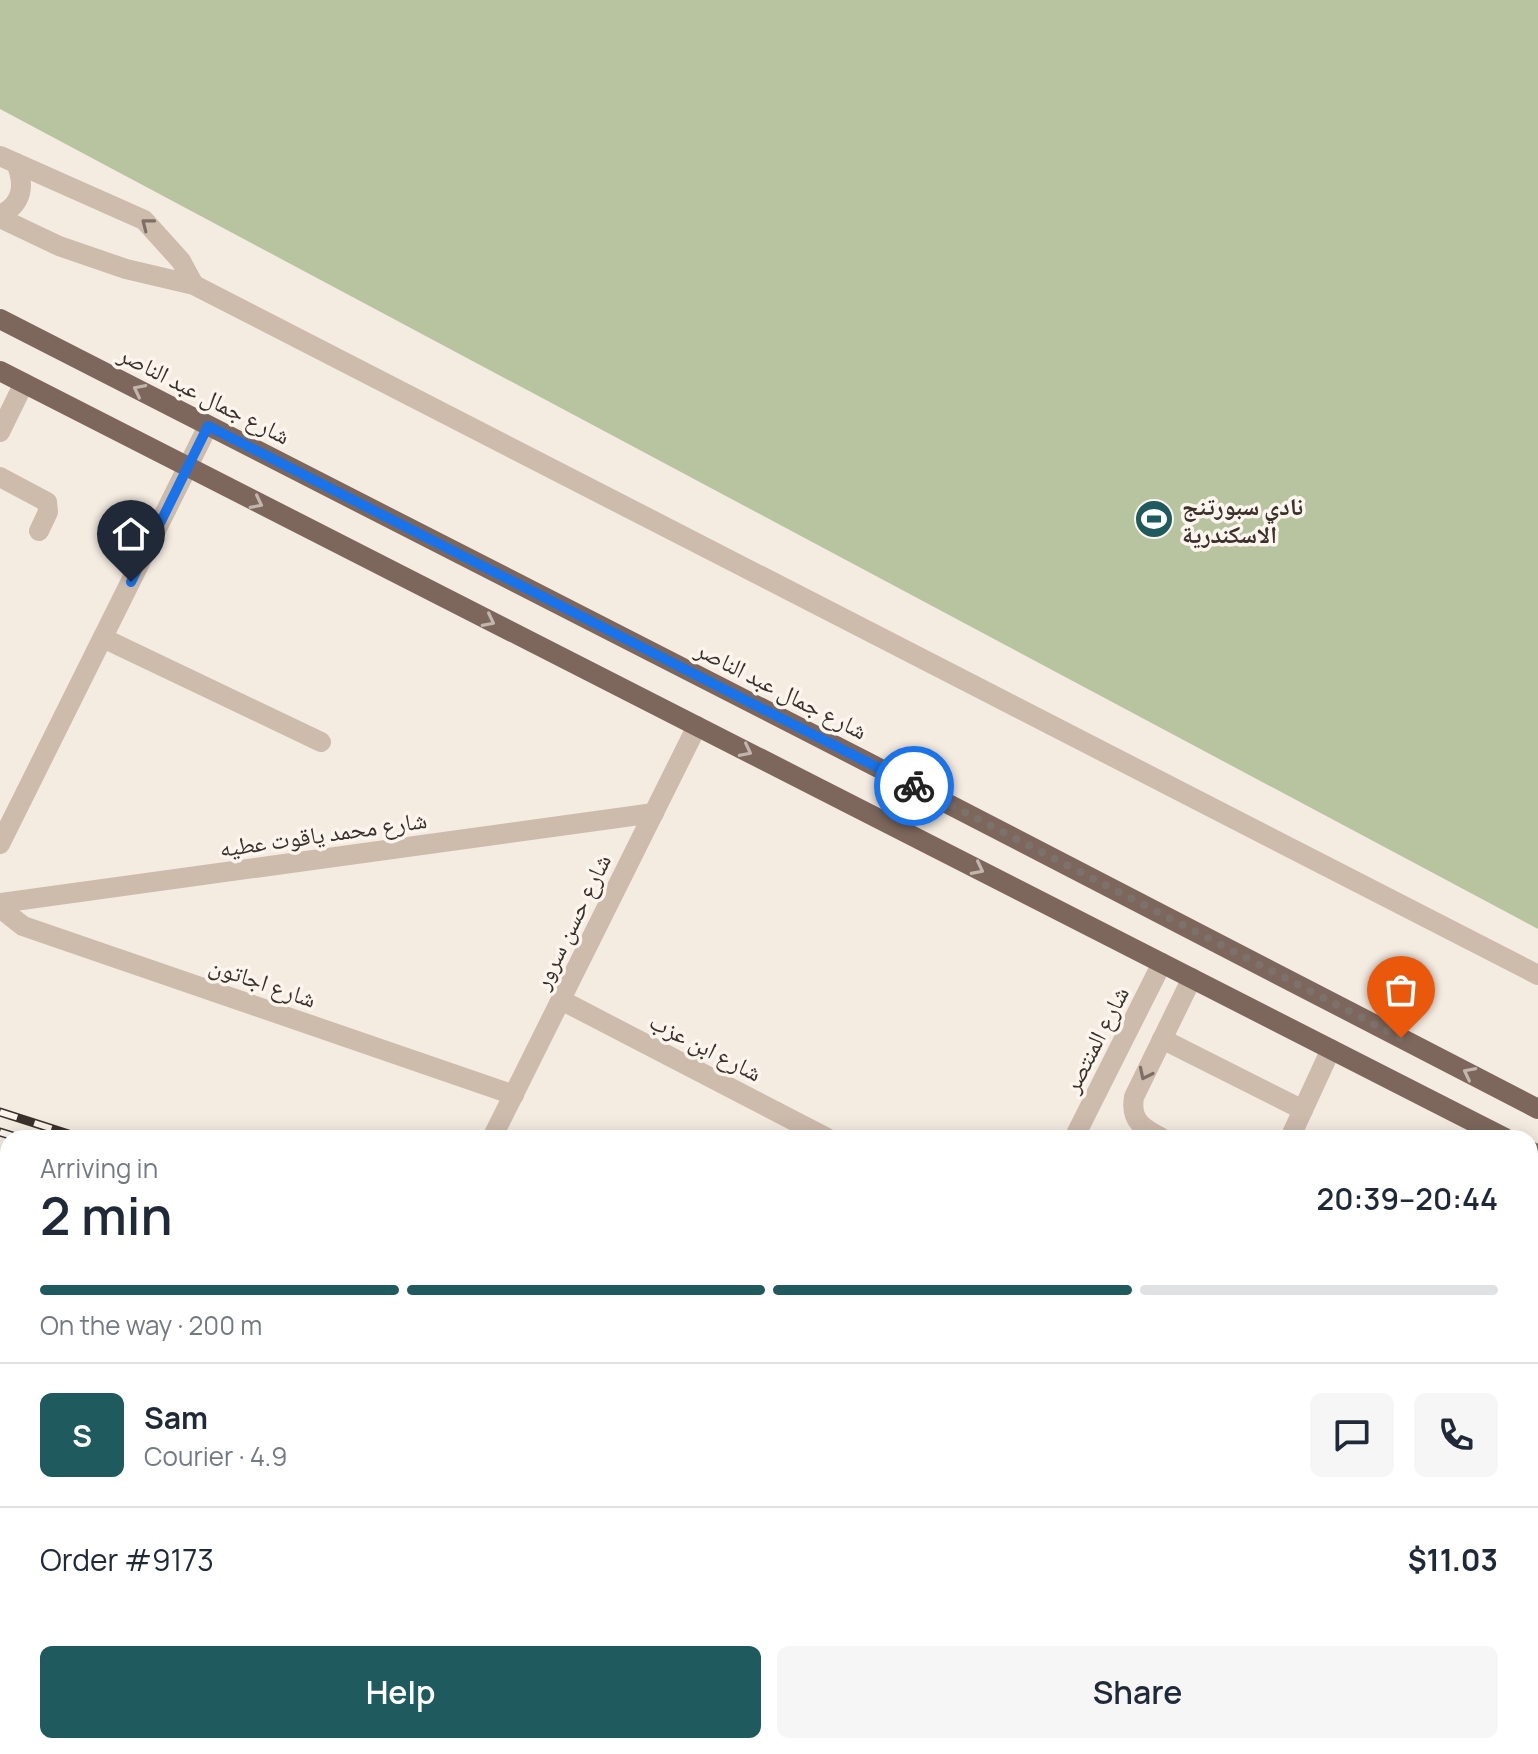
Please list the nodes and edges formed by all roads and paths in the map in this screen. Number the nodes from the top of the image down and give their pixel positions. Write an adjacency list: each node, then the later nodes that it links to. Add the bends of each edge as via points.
1 (8, 159): 2 (street, via 22,178 20,195); 3 (street, one-way to 1, via 144,220)
2 (0, 216): 3 (street, via 59,246)
3 (194, 285): 19 (street)
4 (0, 319): 7 (main road, شارع جمال عبد الناصر, one-way to 4)
5 (0, 371): 6 (main road)
6 (24, 383): 8 (street); 9 (main road)
7 (208, 426): 9 (street); 25 (main road, شارع جمال عبد الناصر, one-way to 7)
8 (0, 432)
9 (188, 468): 12 (street); 13 (main road, one-way to 13)
10 (0, 477): 11 (street, via 47,502)
11 (39, 531)
12 (103, 638): 14 (street); 16 (street)
13 (697, 726): 15 (street, شارع حسن سرور); 18 (main road, one-way to 18)
14 (321, 742)
15 (654, 813): 17 (street, شارع محمد ياقوت عطيه); 21 (street, شارع حسن سرور)
16 (0, 844)
17 (0, 906): 24 (street, شارع اجاتون, via 23,926)
18 (1162, 963): 20 (main road); 29 (street, شارع المنتصر)
19 (1538, 975)
20 (1192, 978): 22 (street); 23 (main road)
21 (561, 1000): 24 (street, شارع حسن سرور); 27 (street, شارع ابن عزب)
22 (1162, 1039): 26 (street); 30 (street, one-way to 30, via 1132,1106 1134,1117)
23 (1331, 1049): 26 (street); 32 (main road)
24 (514, 1095): 28 (street, شارع حسن سرور)
25 (1538, 1109)
26 (1303, 1110): 31 (street)
27 (789, 1129)
28 (496, 1130)
29 (1078, 1130)
30 (1148, 1130)
31 (1294, 1130)
32 (1489, 1130)

